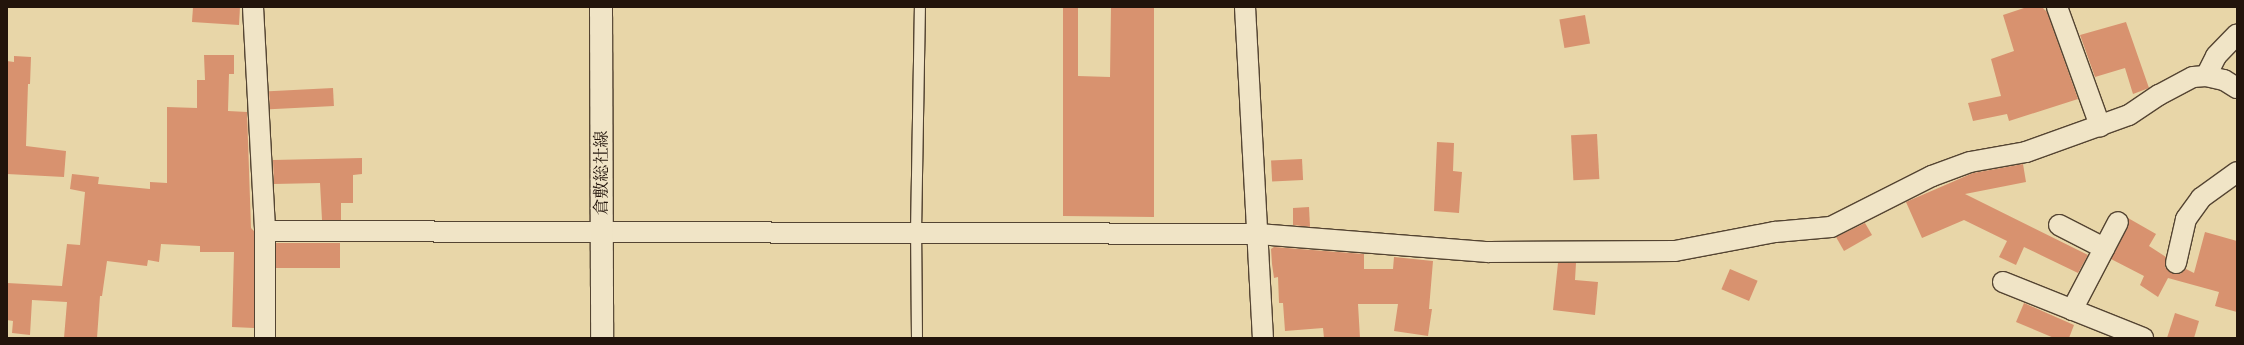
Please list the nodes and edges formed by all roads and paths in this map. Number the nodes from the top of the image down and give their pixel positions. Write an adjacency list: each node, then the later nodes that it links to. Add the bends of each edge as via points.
1 (253, 7): 13 (street)
2 (601, 7): 14 (main road, 倉敷総社線)
3 (920, 7): 15 (lane)
4 (1246, 7): 16 (street)
5 (2057, 7): 9 (street)
6 (2237, 34): 7 (street, via 2216,56)
7 (2206, 76): 8 (street, via 2224,80); 9 (street, via 2193,78 2129,115)
8 (2237, 88)
9 (2100, 126): 16 (street, via 2026,152 1970,162 1932,176 1831,227 1775,232 1675,251 1488,252)
10 (2237, 172): 18 (street, via 2201,198 2186,219)
11 (2118, 222): 17 (street)
12 (2059, 225): 17 (street)
13 (266, 231): 14 (street); 21 (street)
14 (603, 232): 15 (street); 22 (main road, 倉敷総社線)
15 (916, 233): 16 (street); 23 (lane)
16 (1258, 234): 24 (street)
17 (2104, 248): 20 (street)
18 (2176, 263)
19 (2003, 282): 20 (street)
20 (2072, 310): 25 (street)
21 (265, 338)
22 (602, 338)
23 (917, 338)
24 (1263, 338)
25 (2143, 338)

